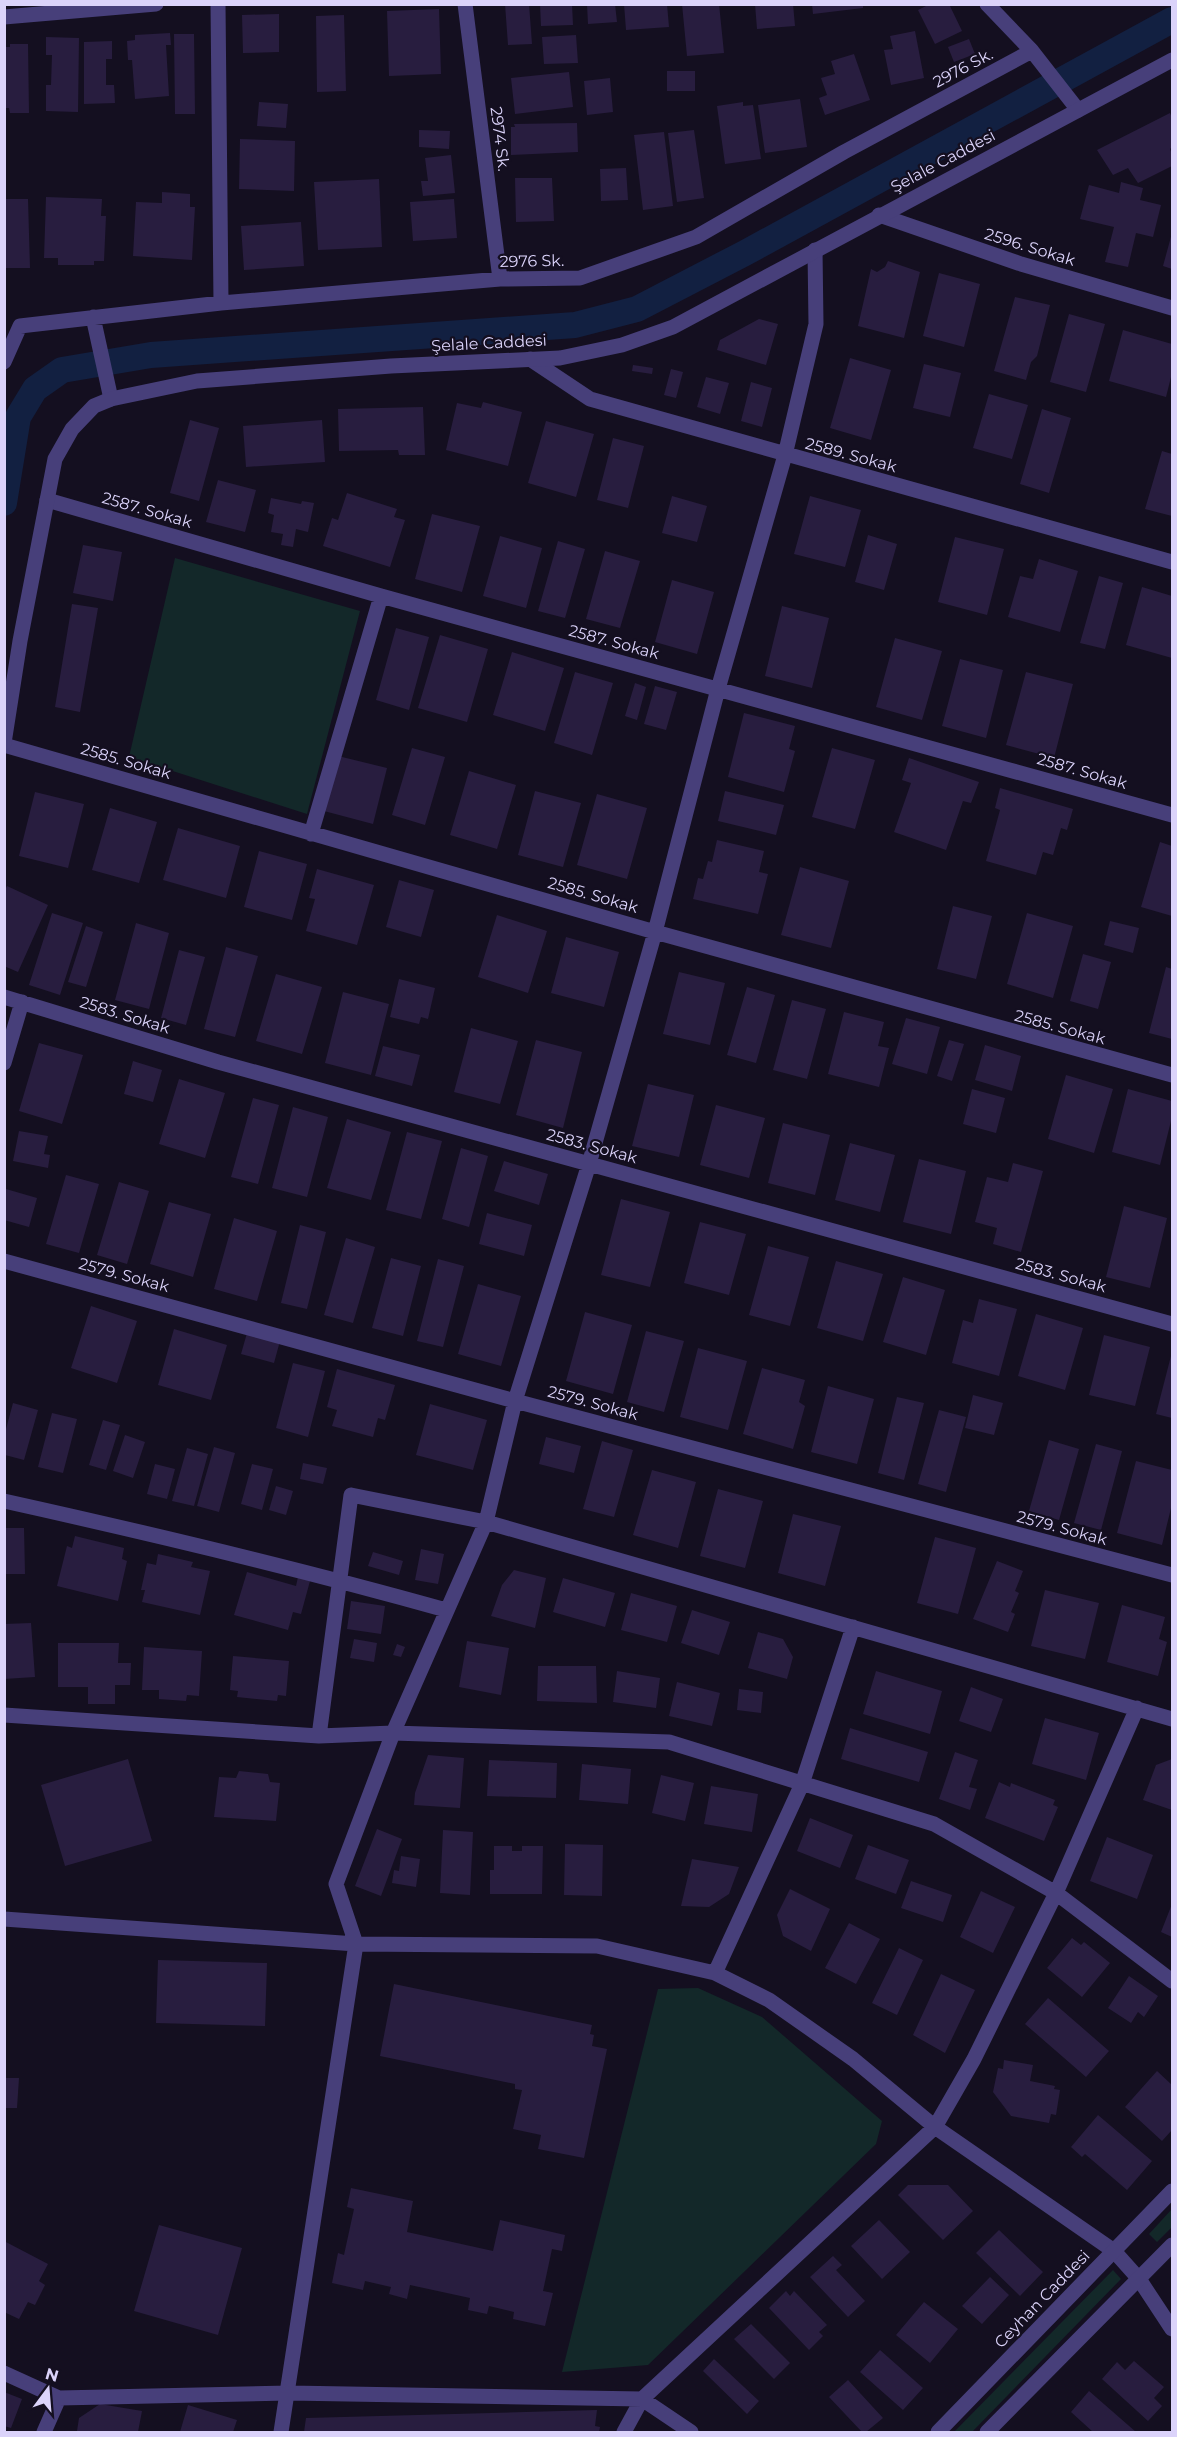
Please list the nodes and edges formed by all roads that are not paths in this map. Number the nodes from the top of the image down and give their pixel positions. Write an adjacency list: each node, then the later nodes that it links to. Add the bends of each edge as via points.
1 (156, 4): 5 (street)
2 (218, 4): 12 (street)
3 (465, 4): 11 (street, 2974 Sk.)
4 (987, 4): 6 (street)
5 (4, 17)
6 (1032, 51): 8 (street); 11 (street, 2976 Sk., via 696,237 580,278)
7 (1173, 60): 8 (street, Şelale Caddesi)
8 (1078, 110): 9 (street, Şelale Caddesi)
9 (879, 215): 10 (street, Şelale Caddesi); 13 (street, 2596. Sokak, via 1021,264)
10 (815, 250): 17 (street, Şelale Caddesi, via 673,327 622,345 561,358); 20 (street, via 816,324)
11 (500, 279): 12 (street, 2976 Sk.)
12 (220, 303): 14 (street, 2976 Sk.)
13 (1173, 308)
14 (93, 317): 16 (street, 2976 Sk.); 19 (street)
15 (4, 321): 16 (street)
16 (20, 326): 18 (street)
17 (530, 360): 19 (street, Şelale Caddesi, via 196,381); 20 (street, 2589. Sokak, via 590,399)
18 (4, 362)
19 (111, 399): 21 (street, Şelale Caddesi, via 94,406 72,429 55,459)
20 (785, 455): 22 (street, 2589. Sokak); 24 (street)
21 (47, 500): 23 (street, 2587. Sokak); 25 (street, Şelale Caddesi)
22 (1173, 562)
23 (381, 596): 24 (street, 2587. Sokak); 27 (street)
24 (717, 689): 26 (street, 2587. Sokak); 28 (street)
25 (4, 744): 27 (street, 2585. Sokak)
26 (1173, 815)
27 (311, 834): 28 (street, 2585. Sokak)
28 (655, 932): 32 (street, 2585. Sokak); 33 (street)
29 (4, 997): 30 (street, 2583. Sokak)
30 (22, 1002): 31 (street); 33 (street, 2583. Sokak, via 218,1062)
31 (4, 1064)
32 (1173, 1075)
33 (589, 1164): 35 (street, 2583. Sokak); 36 (street)
34 (4, 1261): 36 (street, 2579. Sokak)
35 (1173, 1324)
36 (515, 1401): 38 (street); 39 (street, 2579. Sokak)
37 (4, 1501): 40 (street)
38 (486, 1522): 40 (street, via 351,1495); 41 (street); 42 (street)
39 (1173, 1575)
40 (339, 1580): 41 (street); 47 (street)
41 (446, 1610): 46 (street)
42 (853, 1627): 43 (street); 48 (street)
43 (1137, 1708): 45 (street); 49 (street)
44 (4, 1715): 47 (street)
45 (1173, 1719)
46 (393, 1733): 47 (street); 48 (street, via 669,1742); 51 (street, via 336,1884)
47 (319, 1736)
48 (802, 1784): 49 (street, via 934,1824); 52 (street)
49 (1056, 1893): 53 (street); 54 (street, via 974,2059)
50 (4, 1919): 51 (street)
51 (356, 1944): 52 (street, via 597,1946); 61 (street)
52 (715, 1973): 54 (street, via 770,2001 844,2052)
53 (1173, 1981)
54 (935, 2127): 57 (street); 63 (street)
55 (1173, 2191): 57 (street, Ceyhan Caddesi)
56 (1173, 2245): 58 (street)
57 (1114, 2251): 58 (street); 68 (street, Ceyhan Caddesi)
58 (1139, 2279): 59 (street); 69 (street)
59 (1173, 2329)
60 (4, 2373): 62 (street)
61 (289, 2393): 62 (street); 63 (street); 65 (street)
62 (59, 2398): 64 (street)
63 (642, 2399): 66 (street); 67 (street)
64 (44, 2433)
65 (281, 2433)
66 (624, 2433)
67 (691, 2433)
68 (938, 2433)
69 (987, 2433)

